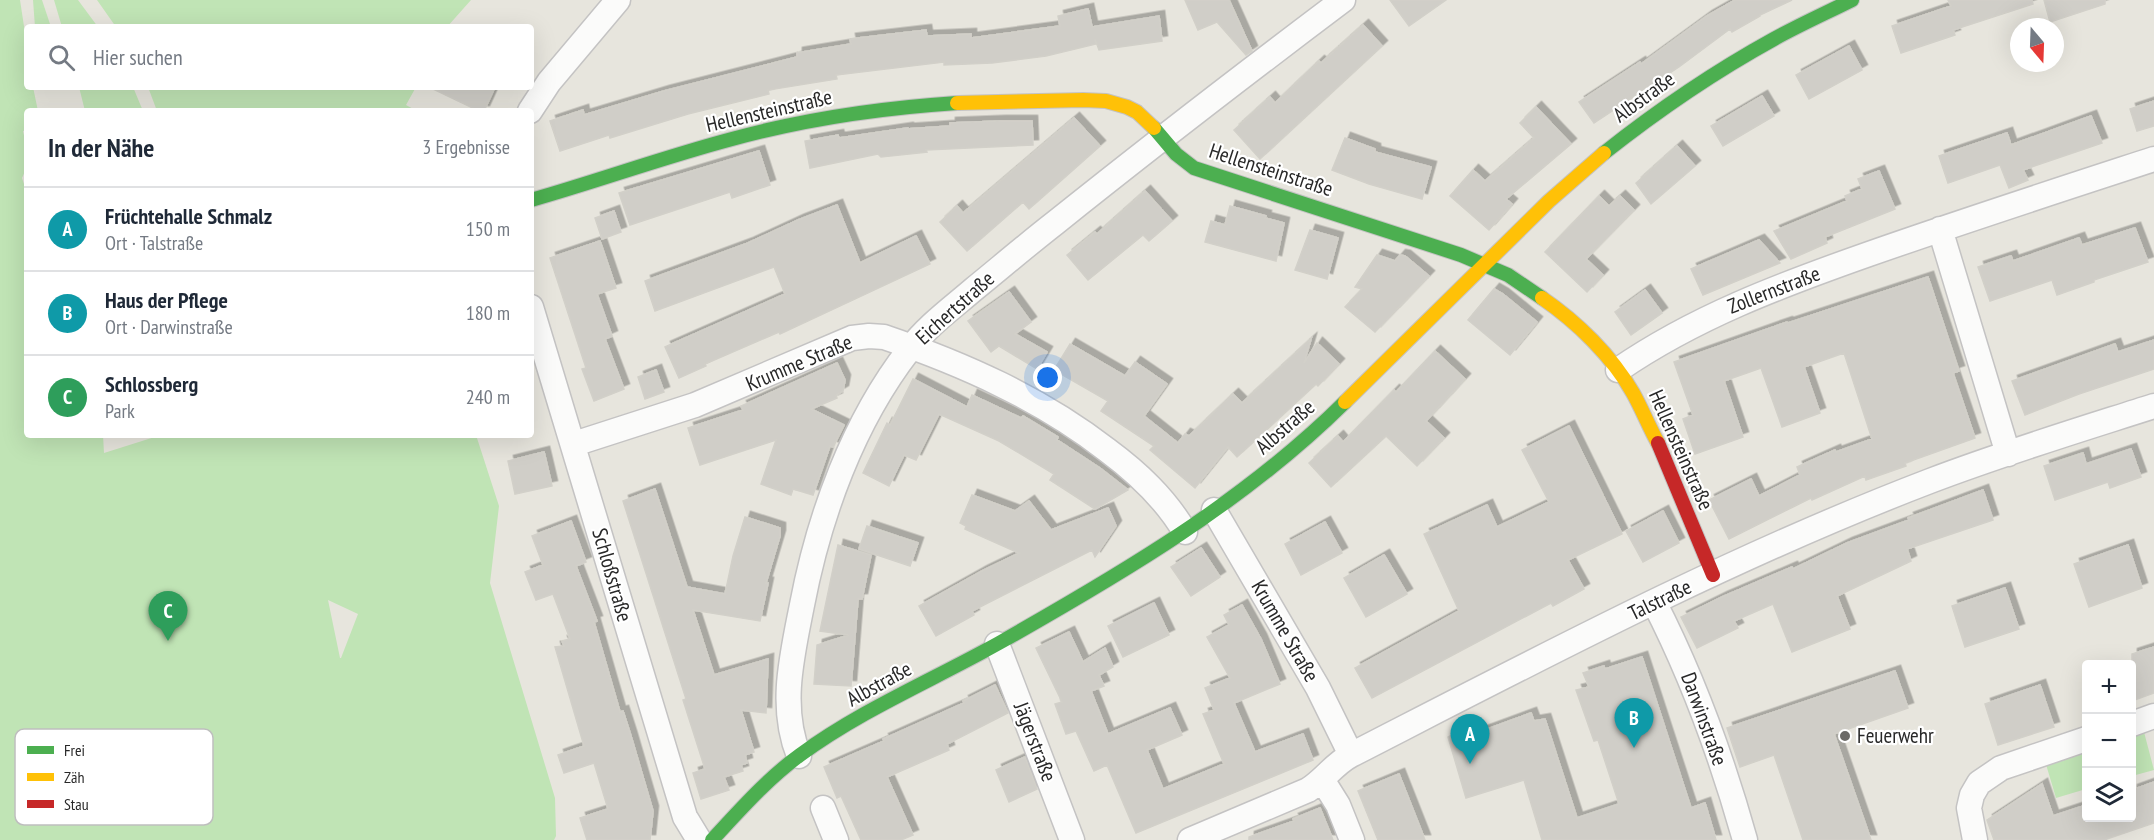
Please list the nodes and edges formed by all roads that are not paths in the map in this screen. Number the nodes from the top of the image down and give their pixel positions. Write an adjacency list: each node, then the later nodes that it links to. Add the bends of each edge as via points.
1 (618, 0): 4 (street, via 556,73)
2 (1343, 0): 5 (street, Eichertstraße)
3 (1851, 0): 9 (street, Albstraße, via 1741,57 1638,126 1549,201)
4 (532, 108)
5 (1161, 139): 7 (street, Hellensteinstraße, via 1140,114 1100,101 1014,100 892,109 760,132); 9 (street, Hellensteinstraße, via 1194,168); 11 (street, Eichertstraße, via 940,316)
6 (2154, 159): 8 (street, Zollernstraße)
7 (534, 199)
8 (1940, 229): 12 (street, Zollernstraße, via 1740,302 1682,330); 15 (street)
9 (1486, 265): 12 (street, Hellensteinstraße, via 1564,313); 16 (street, Albstraße, via 1314,433)
10 (534, 317): 14 (street, Schloßstraße)
11 (911, 346): 14 (street, Krumme Straße, via 884,337 852,338 695,405); 17 (street, Krumme Straße, via 1006,386 1081,430 1162,498); 25 (street, Eichertstraße, via 853,444 811,565 795,639 787,707)
12 (1618, 370): 18 (street, Hellensteinstraße, via 1645,415)
13 (2154, 406): 15 (street, Talstraße)
14 (574, 444): 28 (street, Schloßstraße, via 684,817)
15 (2008, 454): 18 (street, Talstraße, via 1931,480)
16 (1214, 510): 17 (street, Albstraße); 24 (street, Krumme Straße, via 1329,707)
17 (1185, 532): 20 (street, Albstraße)
18 (1713, 575): 19 (street, Talstraße)
19 (1654, 602): 24 (street, Talstraße); 34 (street, Darwinstraße, via 1706,720)
20 (997, 644): 25 (street, Albstraße); 31 (street, Jägerstraße)
21 (2154, 716): 22 (street)
22 (2136, 723)
23 (2082, 741): 35 (street, via 2001,768 1979,783 1969,808)
24 (1351, 755): 26 (street, Talstraße, via 1340,761)
25 (799, 756): 29 (street, Albstraße, via 757,792)
26 (1323, 781): 32 (street, Talstraße, via 1289,800); 33 (street)
27 (823, 808): 30 (street)
28 (699, 840)
29 (712, 840)
30 (836, 840)
31 (1072, 840)
32 (1190, 840)
33 (1352, 840)
34 (1745, 840)
35 (1975, 840)

